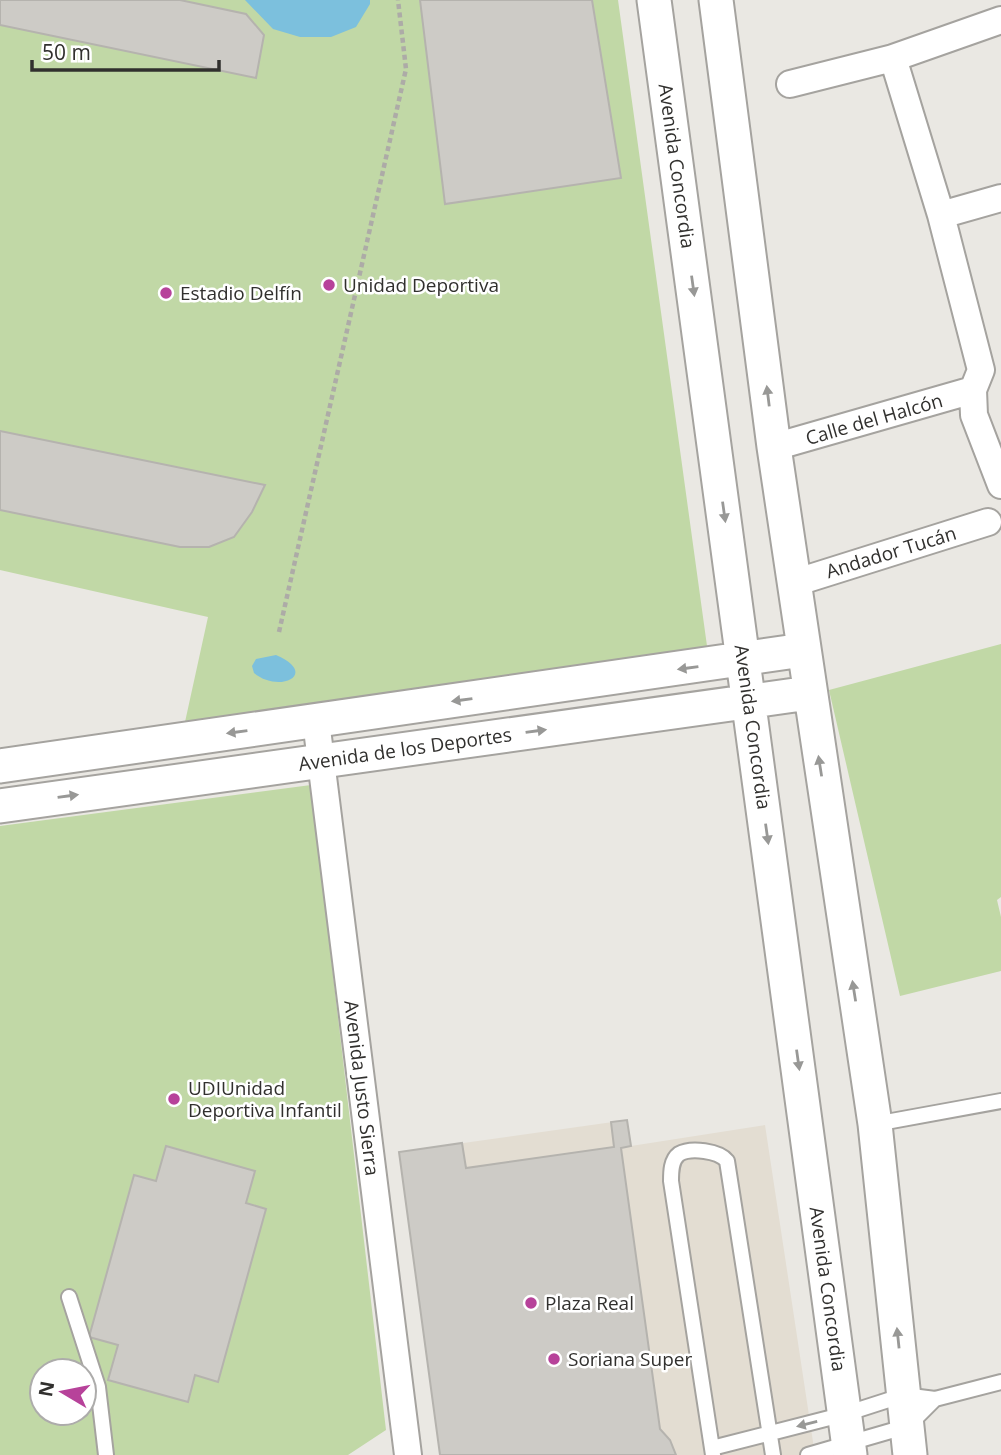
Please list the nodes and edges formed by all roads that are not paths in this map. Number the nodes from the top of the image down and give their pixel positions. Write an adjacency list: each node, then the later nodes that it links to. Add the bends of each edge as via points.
1 (654, 0): 14 (street, Avenida Concordia, one-way to 14)
2 (716, 0): 9 (street, one-way to 2)
3 (1001, 20): 4 (street)
4 (893, 58): 5 (street); 7 (street)
5 (790, 84)
6 (1001, 198): 7 (street)
7 (941, 215): 8 (street)
8 (985, 375): 9 (street, Calle del Halcón); 10 (street, via 974,415)
9 (774, 447): 12 (street)
10 (1001, 485)
11 (988, 522): 12 (street, Andador Tucán)
12 (794, 583): 13 (street)
13 (803, 650): 14 (street, Avenida de los Deportes); 15 (street)
14 (744, 660): 16 (street, Avenida Concordia); 17 (street, Avenida de los Deportes, one-way to 17)
15 (809, 693): 16 (street, Avenida de los Deportes); 22 (street, one-way to 15)
16 (750, 702): 18 (street, Avenida de los Deportes, one-way to 16); 27 (street, Avenida Concordia, one-way to 27)
17 (316, 721): 18 (street, Avenida Justo Sierra); 19 (street, Avenida de los Deportes, one-way to 19)
18 (321, 761): 20 (street, Avenida de los Deportes, one-way to 18); 30 (street, Avenida Justo Sierra)
19 (0, 766)
20 (0, 806)
21 (1001, 1101): 22 (lane)
22 (874, 1124): 25 (street, one-way to 22)
23 (69, 1297): 29 (lane, via 98,1387)
24 (1001, 1382): 25 (lane)
25 (914, 1419): 27 (lane); 27 (lane)
26 (770, 1433): 27 (lane, one-way to 26); 28 (lane); 28 (lane, via 727,1161 715,1151 679,1154 671,1181); 31 (lane)
27 (848, 1437): 32 (lane)
28 (712, 1451)
29 (106, 1455)
30 (408, 1455)
31 (773, 1455)
32 (808, 1455)

